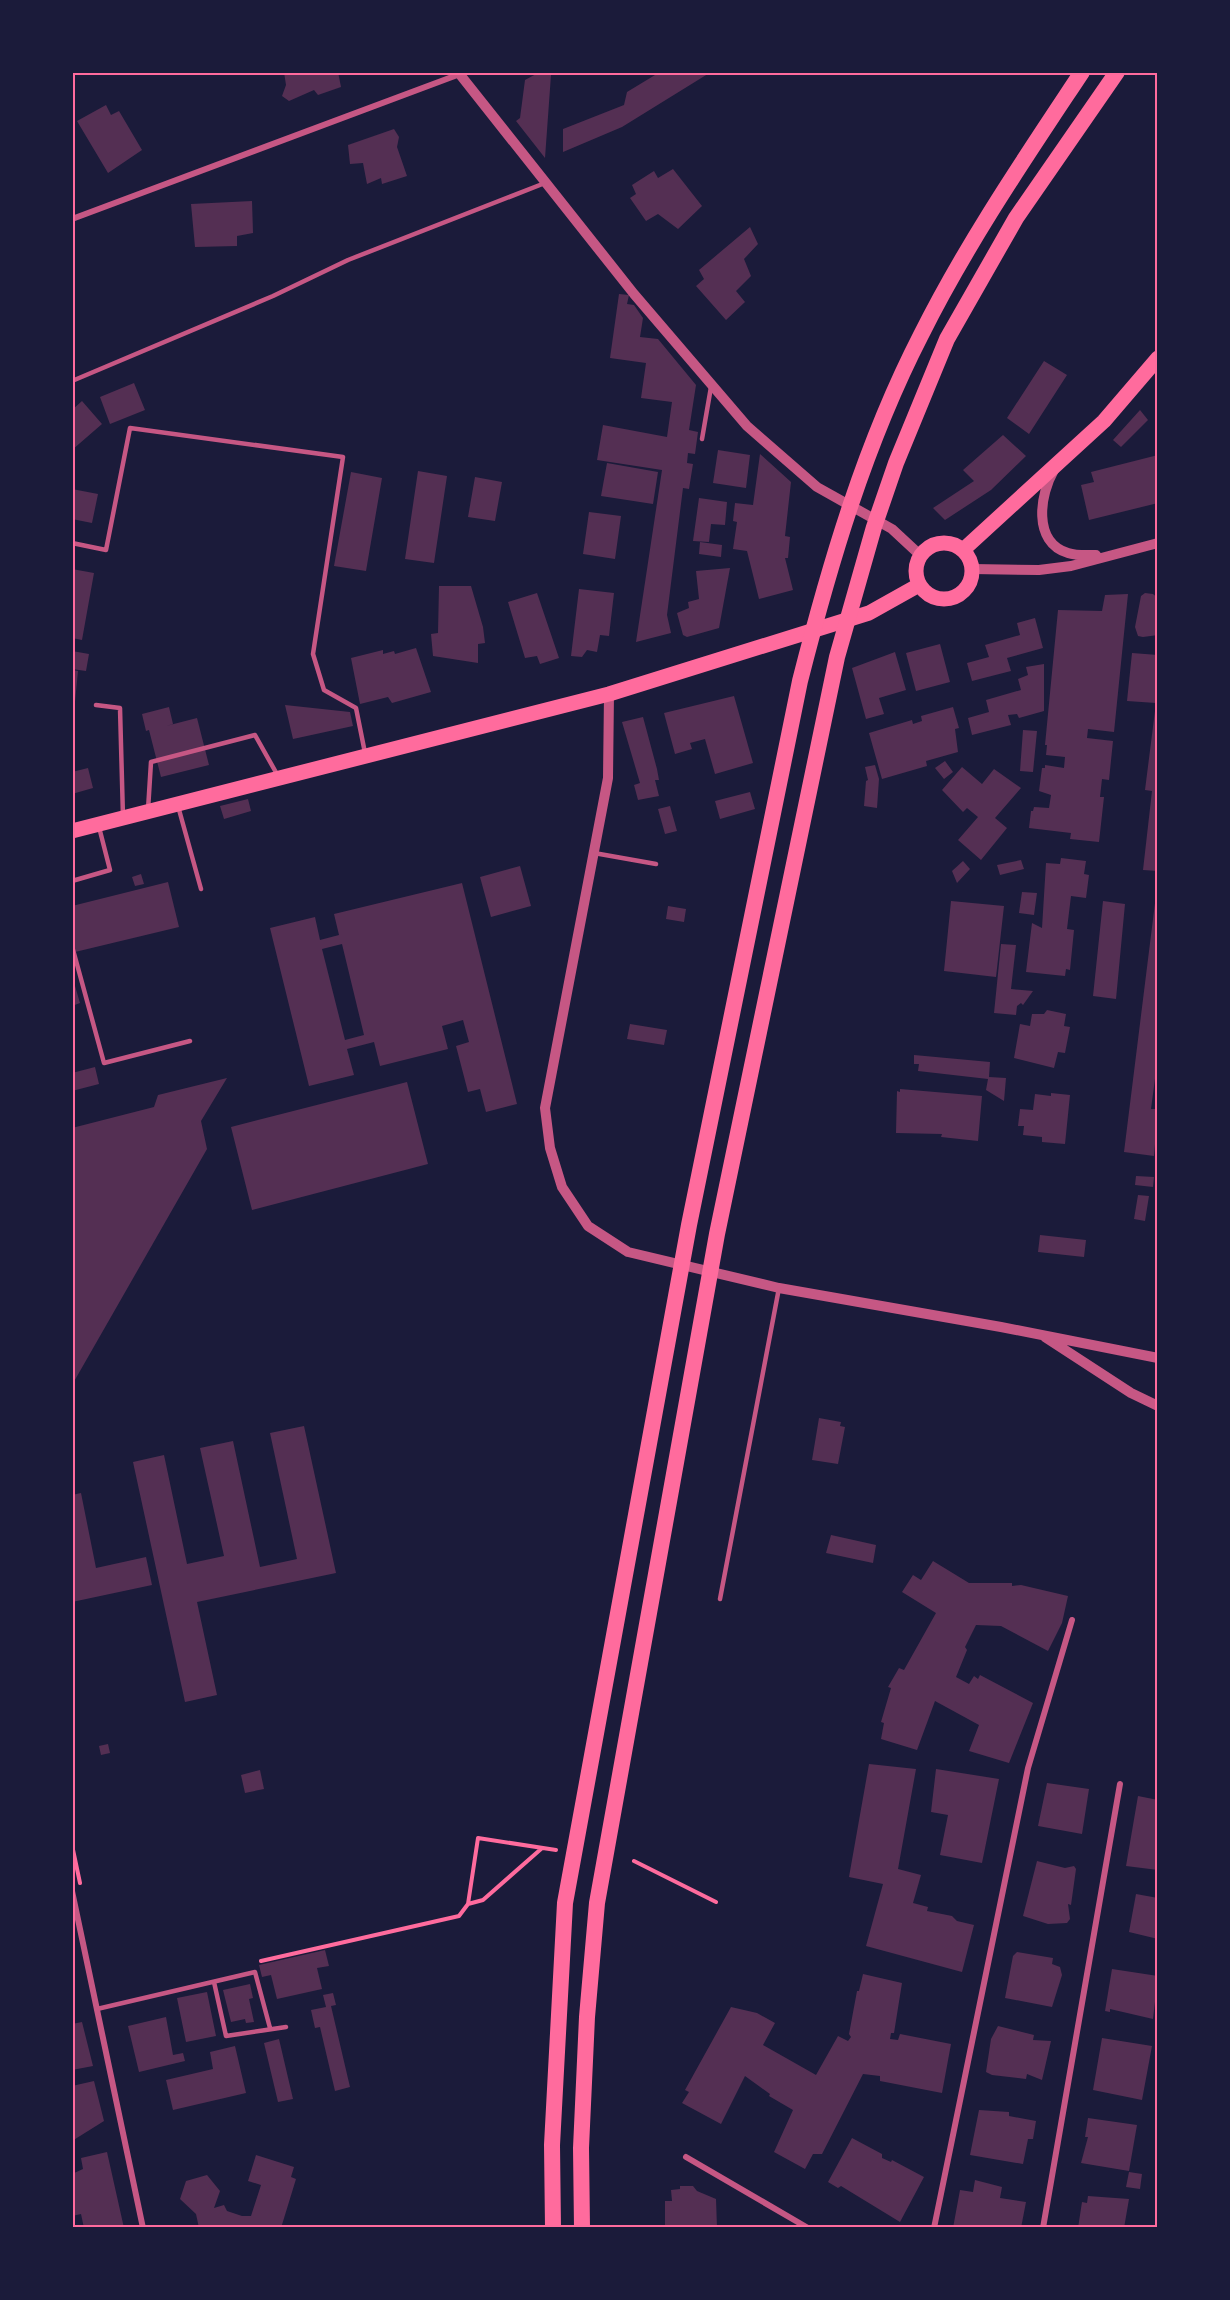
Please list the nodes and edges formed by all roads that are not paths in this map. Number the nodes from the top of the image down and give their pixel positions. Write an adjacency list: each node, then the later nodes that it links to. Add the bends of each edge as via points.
1 (1082, 72): 47 (highway, via 990,210 920,336 869,455 820,603 800,681 689,1226 565,1903 552,2145)
2 (1117, 72): 48 (highway, via 1016,218 953,329 896,463 837,657 717,1234 597,1903 587,2017)
3 (459, 73): 4 (street); 5 (street)
4 (546, 183): 7 (lane, via 348,260); 8 (street)
5 (72, 219)
6 (1158, 358): 10 (main road, via 1104,422)
7 (72, 381)
8 (711, 387): 9 (lane); 14 (street, via 747,426 817,488 892,529)
9 (702, 440)
10 (1055, 468): 13 (main road); 15 (street, via 1042,502 1043,524 1050,538 1066,553)
11 (72, 543): 20 (lane, via 106,550 130,428 343,457 313,654 324,690 356,708)
12 (1158, 543): 15 (street)
13 (963, 550): 14 (main road, via 940,543); 16 (main road)
14 (920, 555): 17 (main road, via 915,570)
15 (1112, 555): 16 (street, via 1039,570)
16 (972, 569): 17 (main road, via 967,587 952,598 933,597)
17 (919, 585): 18 (main road, via 869,613)
18 (609, 694): 20 (main road); 27 (street, via 608,778)
19 (96, 705): 24 (lane, via 120,708)
20 (366, 756): 21 (main road)
21 (279, 778): 22 (main road); 23 (lane, via 255,735 151,762)
22 (178, 804): 23 (main road); 30 (lane)
23 (148, 812): 24 (main road)
24 (123, 818): 25 (main road)
25 (99, 825): 26 (main road); 29 (lane, via 110,870)
26 (72, 831)
27 (594, 853): 28 (lane); 33 (street, via 545,1108 549,1148 562,1188 588,1226 628,1252)
28 (656, 864)
29 (72, 881)
30 (201, 889)
31 (72, 946): 32 (lane, via 104,1063)
32 (190, 1041)
33 (779, 1288): 34 (street); 37 (lane)
34 (1040, 1334): 35 (street); 36 (street)
35 (1158, 1358)
36 (1158, 1406)
37 (720, 1599)
38 (1072, 1620): 50 (street, via 1028,1768)
39 (1120, 1784): 51 (street)
40 (72, 1891): 42 (street)
41 (214, 1982): 42 (lane); 44 (lane, via 226,2036); 44 (lane, via 255,1972)
42 (97, 2009): 46 (street)
43 (286, 2027): 44 (lane)
44 (270, 2028)
45 (686, 2157): 49 (street)
46 (143, 2228)
47 (553, 2228)
48 (582, 2228)
49 (808, 2228)
50 (934, 2228)
51 (1043, 2228)

